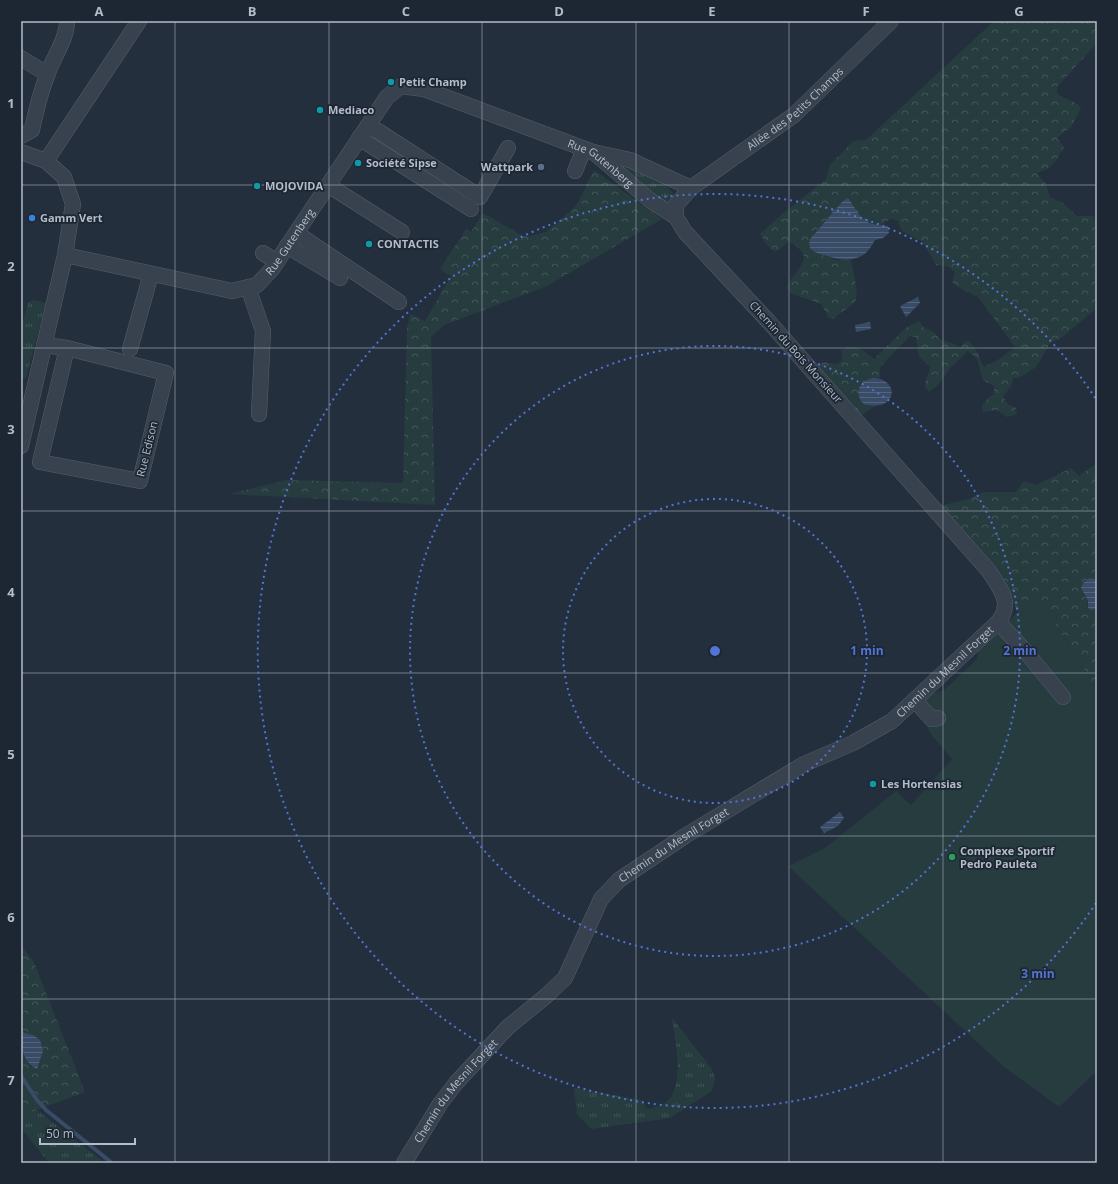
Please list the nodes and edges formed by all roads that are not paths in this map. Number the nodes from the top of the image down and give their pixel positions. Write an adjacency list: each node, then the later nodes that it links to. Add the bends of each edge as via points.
1 (66, 21): 5 (street, via 66,32)
2 (139, 21): 11 (street)
3 (891, 21): 14 (street, Allée des Petits Champs, via 794,115)
4 (21, 58): 5 (street)
5 (47, 74): 7 (street, via 32,130)
6 (363, 132): 8 (street, via 378,131 480,197); 9 (street, Rue Gutenberg, via 375,103 401,86 424,89); 13 (street, Rue Gutenberg, via 341,154); 15 (street)
7 (21, 136)
8 (508, 148)
9 (588, 150): 12 (street); 14 (street, via 630,160); 16 (street, Rue Gutenberg, via 651,201)
10 (21, 152): 11 (street)
11 (46, 161): 21 (street, via 64,177 73,204)
12 (574, 171)
13 (328, 185): 17 (street); 18 (street, Rue Gutenberg)
14 (691, 188): 16 (street, via 676,204)
15 (471, 209)
16 (676, 217): 33 (street, Chemin du Bois Monsieur, via 685,232 769,322 988,570)
17 (402, 232)
18 (296, 234): 19 (street, Rue Gutenberg); 26 (street)
19 (287, 246): 22 (street, Rue Gutenberg); 24 (street)
20 (263, 252): 22 (street)
21 (66, 255): 23 (street, Rue Gutenberg); 27 (street)
22 (277, 262): 25 (street, Rue Gutenberg, via 257,285)
23 (151, 274): 25 (street, Rue Gutenberg, via 232,291); 29 (street)
24 (340, 278)
25 (248, 287): 31 (street, via 263,331)
26 (398, 302)
27 (44, 345): 28 (street, Rue Edison); 30 (street)
28 (67, 348): 28 (street, Rue Edison, via 40,462 140,481 166,373)
29 (130, 349)
30 (28, 386): 32 (street)
31 (259, 414)
32 (21, 446)
33 (1004, 597): 34 (street, Chemin du Mesnil Forget, via 1006,611)
34 (998, 622): 35 (street); 36 (street, Chemin du Mesnil Forget)
35 (1063, 697)
36 (914, 700): 37 (street, via 932,719); 38 (street, Chemin du Mesnil Forget, via 877,731 804,764 684,836 619,880 601,899 565,978 508,1027 456,1082)
37 (938, 718)
38 (404, 1163)

